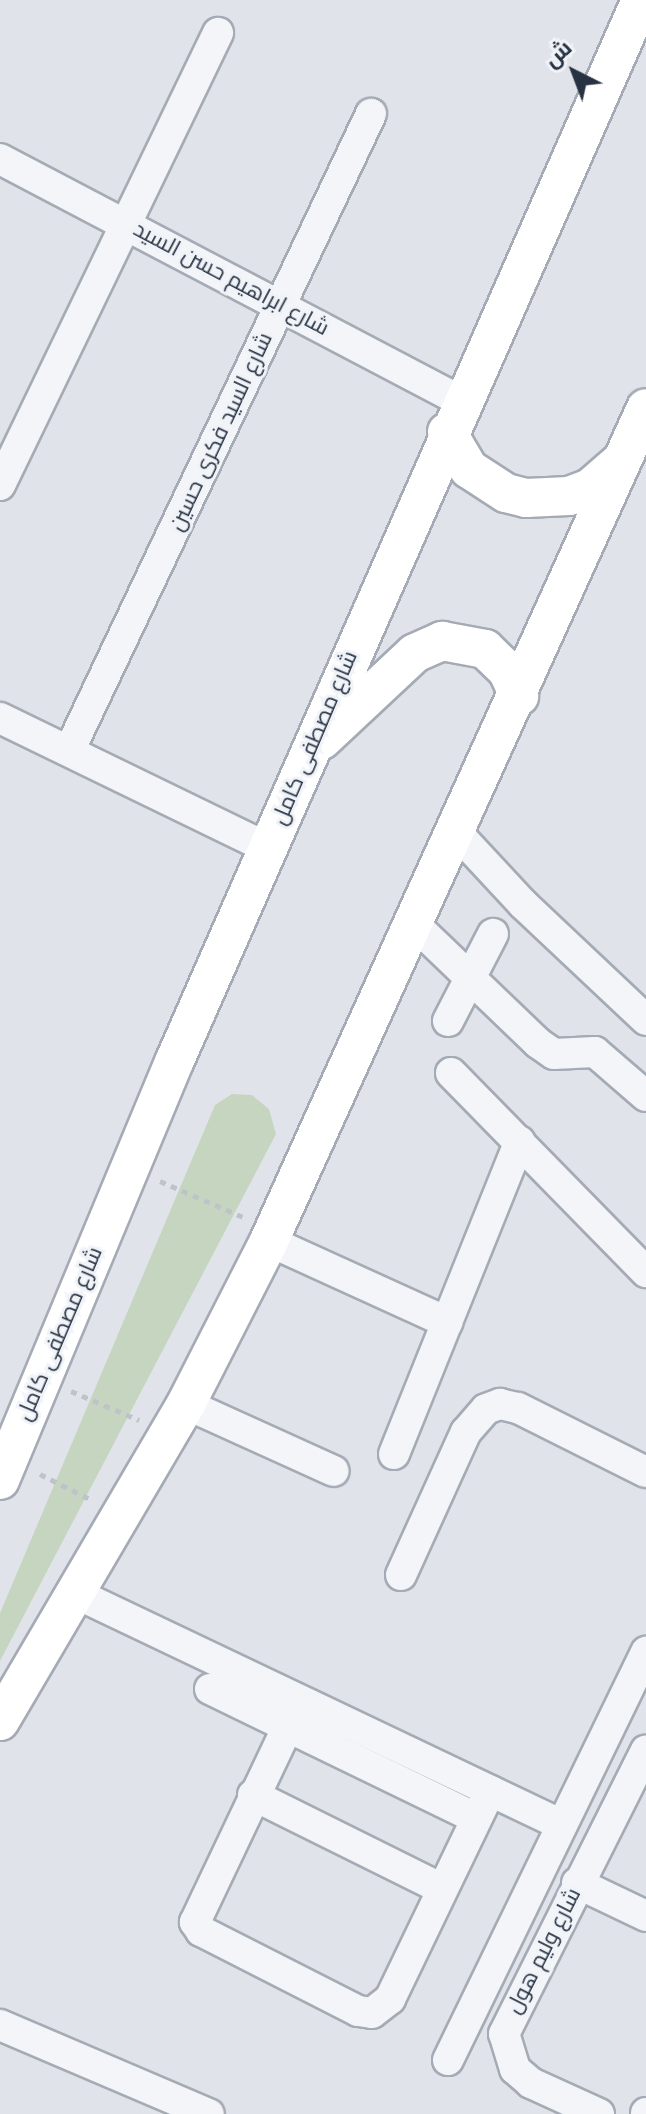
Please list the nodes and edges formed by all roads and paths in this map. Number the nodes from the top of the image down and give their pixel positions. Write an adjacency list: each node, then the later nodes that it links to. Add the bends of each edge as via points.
1 (641, 0): 8 (main road, شارع مصطفى كامل)
2 (218, 33): 5 (street)
3 (371, 114): 6 (street, شارع السيد فكرى حسين)
4 (0, 159): 5 (street, شارع ابراهيم حسن السيد)
5 (126, 224): 6 (street, شارع ابراهيم حسن السيد); 10 (street)
6 (281, 305): 8 (street, شارع ابراهيم حسن السيد); 13 (street, شارع السيد فكرى حسين)
7 (646, 408): 9 (main road)
8 (454, 416): 9 (main road, via 469,469 486,483 526,498 569,496 590,488); 14 (main road, شارع مصطفى كامل)
9 (622, 460): 11 (main road)
10 (0, 485)
11 (519, 696): 14 (main road, via 507,670 485,649 442,641 415,653); 15 (main road)
12 (0, 718): 13 (street)
13 (70, 749): 16 (street)
14 (308, 753): 16 (main road, شارع مصطفى كامل)
15 (457, 833): 17 (main road); 20 (street, via 523,904)
16 (268, 848): 25 (main road, شارع مصطفى كامل)
17 (414, 924): 19 (street); 26 (main road)
18 (493, 934): 19 (street)
19 (470, 977): 21 (street); 23 (street, via 554,1054 595,1052)
20 (646, 1020)
21 (448, 1021)
22 (451, 1073): 24 (street)
23 (646, 1096)
24 (520, 1141): 27 (street); 28 (street)
25 (130, 1168): 26 (path); 29 (main road, شارع مصطفى كامل)
26 (272, 1236): 28 (street); 30 (main road)
27 (646, 1272)
28 (447, 1322): 31 (street)
29 (42, 1378): 30 (path); 32 (main road, شارع مصطفى كامل)
30 (178, 1418): 33 (street); 35 (main road)
31 (394, 1454)
32 (3, 1467): 35 (path)
33 (334, 1471)
34 (646, 1472): 36 (street, via 518,1408 500,1404 486,1409 466,1432)
35 (121, 1514): 37 (main road)
36 (401, 1575)
37 (77, 1594): 39 (main road); 41 (street)
38 (646, 1652): 48 (street)
39 (20, 1686): 42 (main road); 43 (main road)
40 (210, 1689): 41 (street)
41 (294, 1714): 45 (street); 46 (street); 47 (street)
42 (0, 1721)
43 (0, 1740)
44 (645, 1753): 49 (street, شارع وليم هول)
45 (490, 1791): 47 (street); 48 (street)
46 (253, 1795): 50 (street); 50 (street, via 195,1922 201,1931 358,2011 372,2013 390,1999)
47 (476, 1818): 50 (street)
48 (562, 1825): 53 (street)
49 (577, 1883): 51 (street); 55 (street, شارع وليم هول, via 504,2034 515,2069 531,2083)
50 (442, 1889)
51 (646, 1916)
52 (0, 2025): 54 (street)
53 (448, 2060)
54 (209, 2114)
55 (599, 2114)

